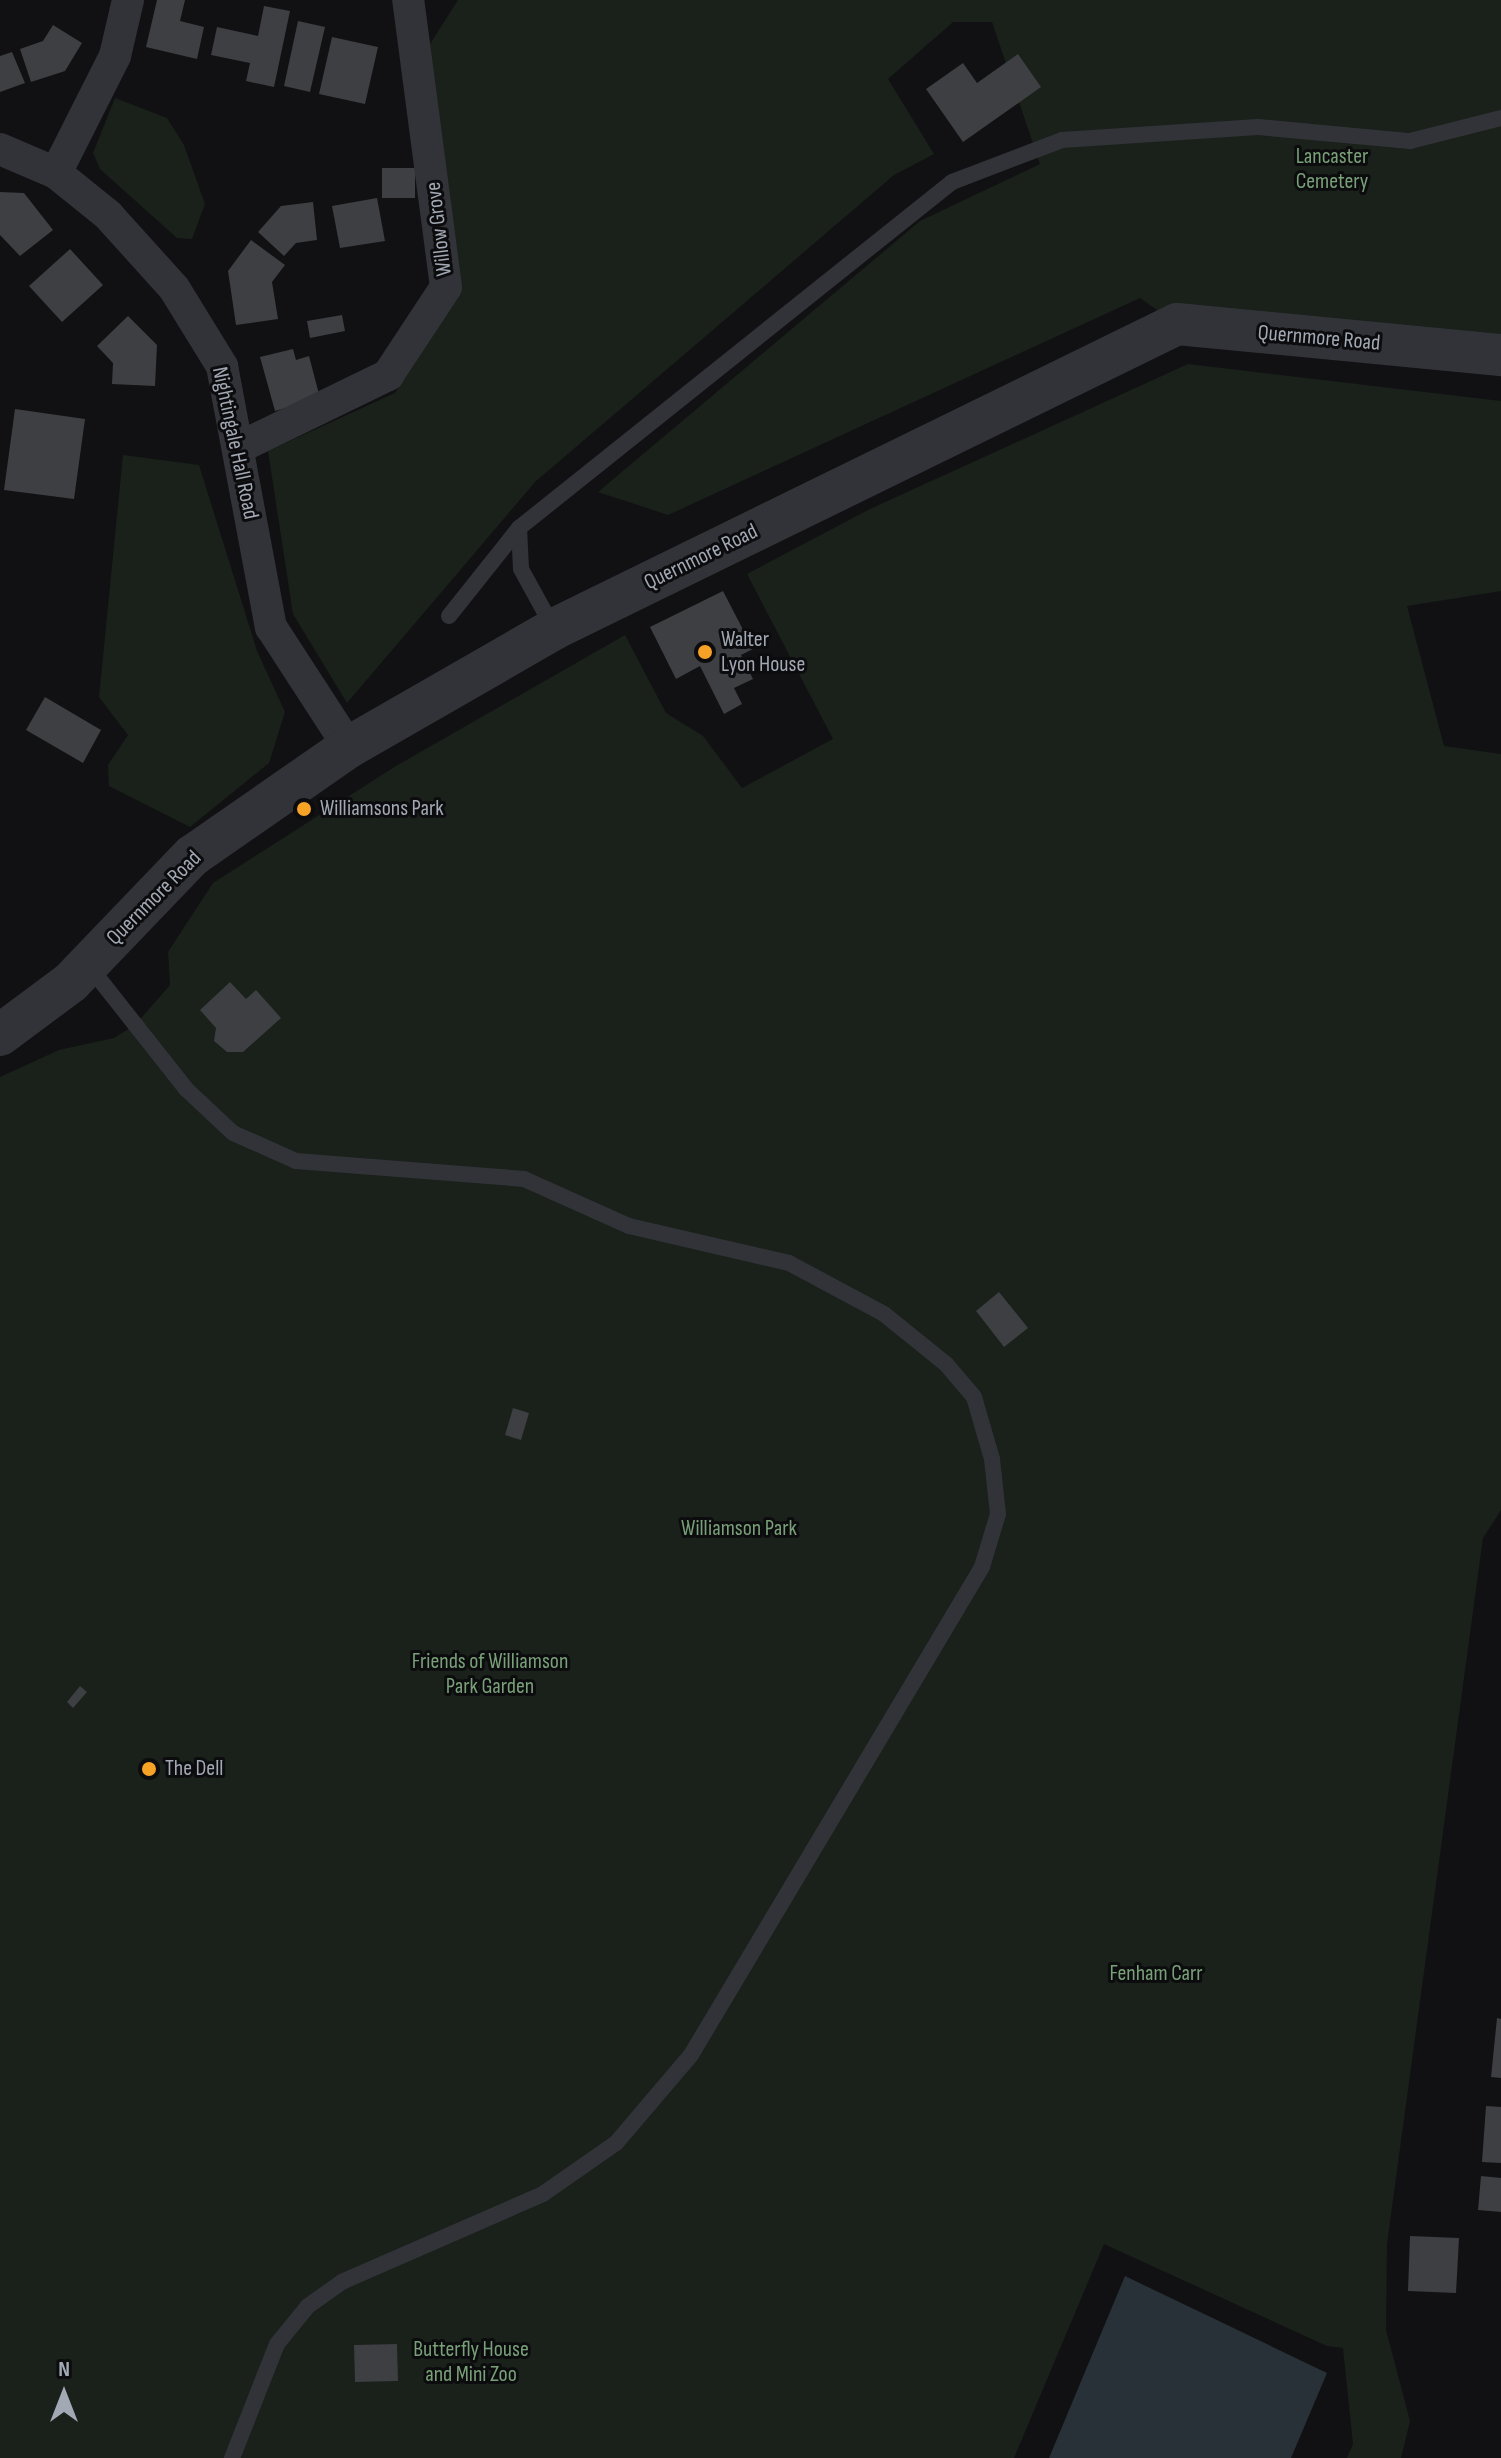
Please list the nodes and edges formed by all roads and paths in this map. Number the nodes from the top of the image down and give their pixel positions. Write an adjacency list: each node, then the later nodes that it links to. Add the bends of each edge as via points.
1 (128, 0): 5 (street, via 115,56)
2 (408, 0): 7 (street, Willow Grove, via 446,287 388,375)
3 (1501, 118): 8 (lane, via 1410,141 1258,127 1062,140 952,182)
4 (0, 149): 5 (street, Nightingale Hall Road)
5 (56, 173): 7 (street, Nightingale Hall Road, via 108,215 190,310 222,366)
6 (1501, 355): 10 (street, Quernmore Road, via 1177,324)
7 (240, 447): 11 (street, Nightingale Hall Road, via 271,627)
8 (519, 528): 9 (lane); 10 (lane, via 521,569)
9 (449, 616)
10 (554, 629): 11 (street, Quernmore Road)
11 (349, 747): 12 (street, Quernmore Road, via 192,856)
12 (88, 965): 13 (street, Quernmore Road); 14 (lane, via 186,1089 233,1133 296,1161 524,1179 629,1226 789,1263 884,1314 946,1364 974,1397 994,1473 998,1514 982,1567 691,2055 616,2143 543,2194 342,2282 308,2306 277,2344)
13 (0, 1035)
14 (232, 2458)

